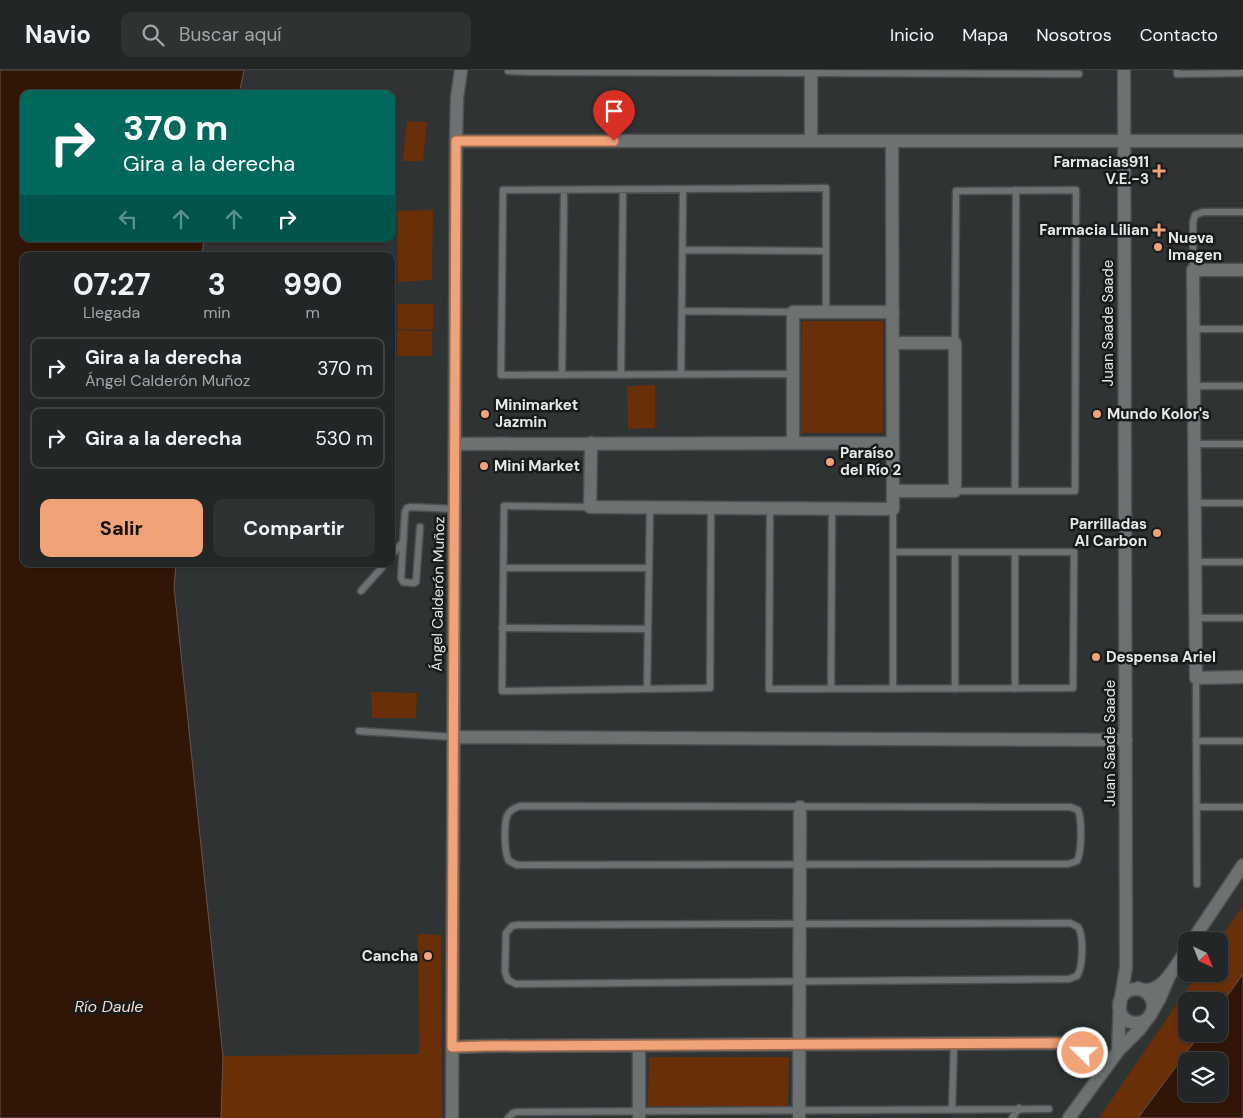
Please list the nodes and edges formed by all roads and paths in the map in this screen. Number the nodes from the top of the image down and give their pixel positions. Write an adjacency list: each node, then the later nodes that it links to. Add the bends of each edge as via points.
1 (461, 70): 11 (street, Ángel Calderón Muñoz)
2 (1124, 70): 13 (street, Juan Saade Saade)
3 (1177, 70): 8 (lane, via 1177,74)
4 (508, 71): 5 (lane)
5 (532, 71): 6 (lane)
6 (811, 72): 7 (lane); 10 (street)
7 (1057, 72): 9 (lane)
8 (1243, 73)
9 (1079, 74)
10 (811, 140): 11 (street); 12 (street)
11 (456, 141): 38 (street, Ángel Calderón Muñoz)
12 (892, 141): 13 (street); 27 (street)
13 (1124, 141): 14 (street); 81 (street, Juan Saade Saade)
14 (1243, 141)
15 (683, 189): 17 (lane); 20 (lane); 21 (lane, via 826,188)
16 (564, 190): 17 (lane); 34 (lane); 34 (lane, via 503,190 501,375)
17 (623, 190): 35 (lane)
18 (1016, 190): 31 (lane, via 956,191); 46 (lane); 46 (lane, via 1076,190 1075,491)
19 (1243, 212): 22 (lane, via 1203,212 1196,215 1192,222)
20 (682, 250): 21 (lane); 24 (lane)
21 (826, 251): 26 (lane)
22 (1193, 270): 23 (street); 28 (street)
23 (1243, 270)
24 (682, 311): 25 (lane); 32 (lane)
25 (793, 312): 26 (street); 33 (street)
26 (826, 312): 27 (street)
27 (893, 312): 30 (street)
28 (1193, 329): 29 (lane); 36 (street)
29 (1243, 329)
30 (893, 343): 31 (street); 41 (street)
31 (956, 343): 45 (street)
32 (682, 374): 33 (lane); 35 (lane)
33 (793, 374): 40 (street)
34 (562, 375): 35 (lane)
35 (621, 375)
36 (1194, 386): 37 (lane); 42 (street)
37 (1243, 386)
38 (456, 444): 39 (street); 54 (street, Ángel Calderón Muñoz)
39 (592, 444): 40 (street); 49 (street)
40 (793, 444): 41 (street)
41 (893, 444): 44 (street)
42 (1194, 444): 43 (lane); 47 (street)
43 (1243, 444)
44 (893, 491): 45 (street); 55 (street)
45 (955, 491): 46 (lane)
46 (1015, 491)
47 (1194, 503): 48 (lane); 62 (street)
48 (1243, 503)
49 (590, 507): 50 (street); 65 (lane, via 504,506)
50 (650, 507): 51 (street); 66 (lane)
51 (711, 508): 52 (street); 74 (lane, via 710,688)
52 (770, 508): 53 (street); 75 (lane, via 770,689)
53 (832, 508): 55 (street); 75 (lane)
54 (455, 509): 57 (lane, via 407,508); 80 (street, Ángel Calderón Muñoz)
55 (893, 509): 59 (lane)
56 (420, 527): 57 (lane, via 414,583 401,581)
57 (403, 542): 58 (lane)
58 (395, 551)
59 (893, 552): 61 (lane); 76 (lane)
60 (1015, 552): 61 (lane); 78 (lane); 78 (lane, via 1074,552 1073,688)
61 (955, 553): 77 (lane)
62 (1195, 562): 63 (lane); 68 (street)
63 (1243, 562)
64 (382, 567): 67 (lane)
65 (503, 568): 66 (lane); 70 (lane)
66 (649, 568): 71 (lane)
67 (361, 591)
68 (1195, 618): 69 (lane); 73 (street)
69 (1243, 618)
70 (502, 628): 71 (lane); 74 (lane, via 502,691)
71 (648, 628): 74 (lane)
72 (1243, 677): 73 (street)
73 (1196, 678): 82 (lane)
74 (647, 689)
75 (831, 689): 76 (lane)
76 (893, 689): 77 (lane)
77 (955, 689): 78 (lane)
78 (1015, 689)
79 (359, 731): 80 (lane)
80 (453, 737): 81 (street); 102 (street, Ángel Calderón Muñoz)
81 (1126, 740): 93 (street, Juan Saade Saade)
82 (1196, 741): 83 (lane); 85 (lane)
83 (1243, 741)
84 (800, 807): 87 (street); 87 (lane, via 1070,807 1078,810 1080,817 1079,857 1073,863); 87 (lane, via 520,806 511,810 506,819 505,853 509,862 517,865)
85 (1197, 807): 86 (lane); 89 (lane)
86 (1243, 807)
87 (800, 864): 90 (street)
88 (1243, 865): 91 (street)
89 (1197, 884)
90 (799, 924): 95 (street); 95 (lane, via 1070,923 1082,934 1081,968 1077,976 1069,979); 95 (lane, via 518,925 506,933 505,955 506,976 516,984)
91 (1198, 932)
92 (1178, 962): 94 (street)
93 (1126, 967): 96 (street, via 1132,982); 97 (street, Juan Saade Saade)
94 (1170, 974): 96 (street, via 1159,986); 98 (street)
95 (799, 981): 99 (street)
96 (1141, 990): 97 (street, via 1125,994); 98 (street, via 1152,1000)
97 (1120, 1004): 98 (street, via 1122,1015 1131,1022 1142,1022); 103 (street, Juan Saade Saade)
98 (1150, 1015): 103 (street)
99 (799, 1044): 100 (street); 101 (street); 108 (street)
100 (954, 1044): 104 (street, via 1068,1044); 106 (lane)
101 (638, 1045): 102 (street); 109 (street)
102 (452, 1047): 110 (street, Ángel Calderón Muñoz)
103 (1118, 1051): 104 (street)
104 (1105, 1069): 113 (street)
105 (1019, 1108): 106 (lane); 107 (lane); 112 (lane)
106 (952, 1109): 108 (lane)
107 (1049, 1109)
108 (799, 1114): 109 (lane)
109 (639, 1115): 111 (lane, via 518,1112)
110 (452, 1118)
111 (508, 1118)
112 (1012, 1118)
113 (1069, 1118)

